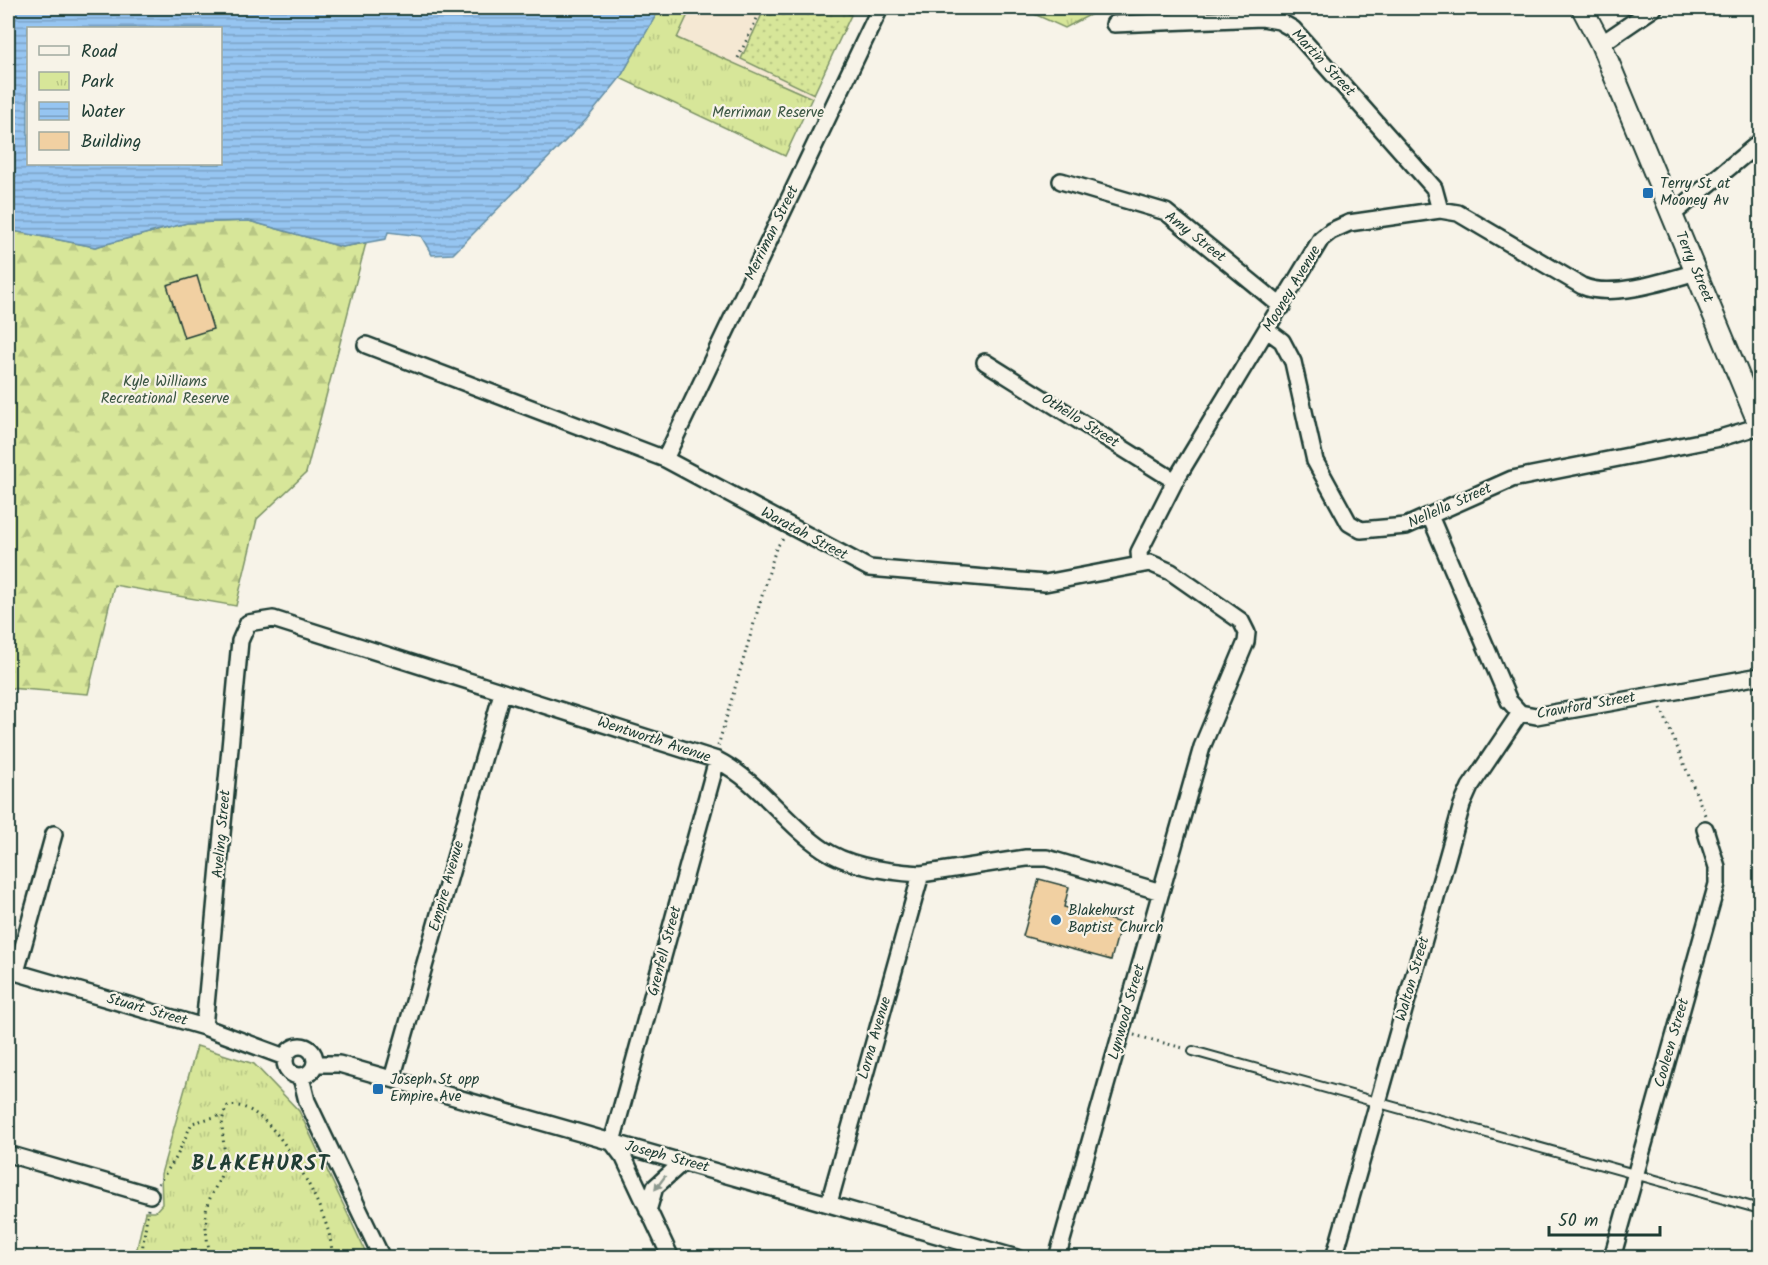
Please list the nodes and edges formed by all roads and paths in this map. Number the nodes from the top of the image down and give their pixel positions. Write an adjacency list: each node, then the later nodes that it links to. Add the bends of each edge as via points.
1 (762, 8): 7 (path)
2 (880, 8): 18 (street, Merriman Street)
3 (1582, 8): 6 (street, Terry Street)
4 (1654, 8): 6 (street)
5 (1114, 24): 10 (street, Martin Street, via 1262,18 1279,21 1293,29 1434,188)
6 (1601, 44): 11 (street, Terry Street)
7 (738, 58)
8 (1761, 142): 11 (street)
9 (1061, 181): 13 (street, Amy Street, via 1166,212)
10 (1440, 210): 12 (street, Mooney Avenue, via 1466,216 1593,291); 13 (street, Mooney Avenue, via 1349,224 1331,231 1321,239)
11 (1672, 215): 12 (street, Terry Street)
12 (1696, 272): 17 (street, Terry Street)
13 (1282, 307): 14 (street, Mooney Avenue)
14 (1267, 330): 19 (street, Mooney Avenue); 20 (street, Nellella Street, via 1288,350 1313,454 1352,527 1370,531 1399,528)
15 (366, 345): 18 (street, Waratah Street)
16 (985, 362): 19 (street, Othello Street)
17 (1760, 427): 20 (street, Nellella Street, via 1512,479)
18 (664, 459): 21 (street, Waratah Street)
19 (1175, 481): 22 (street, Mooney Avenue, via 1139,552)
20 (1430, 516): 28 (street, Crawford Street, via 1509,701)
21 (791, 527): 22 (street, Waratah Street, via 875,569 1045,583); 29 (path, via 776,548 717,748)
22 (1140, 564): 23 (street, Waratah Street, via 1150,563 1170,572 1235,615)
23 (1247, 633): 34 (street, Lynwood Street, via 1207,732)
24 (240, 641): 26 (street, Wentworth Avenue, via 248,623 273,619); 36 (street, Aveling Street)
25 (1761, 676): 27 (street, Crawford Street)
26 (502, 693): 29 (street, Wentworth Avenue); 42 (street, Empire Avenue)
27 (1655, 694): 28 (street, Crawford Street, via 1536,716); 30 (path)
28 (1520, 713): 43 (street, Walton Street, via 1462,805)
29 (717, 760): 33 (street, Wentworth Avenue, via 757,787 824,850 864,865); 45 (street, Grenfell Street)
30 (1705, 809)
31 (1705, 829): 48 (street, Cooleen Street, via 1717,867 1717,884)
32 (54, 834): 35 (street)
33 (921, 874): 34 (street, Wentworth Avenue, via 1047,858); 50 (street, Lorna Avenue)
34 (1161, 892): 37 (street, Lynwood Street)
35 (12, 971): 36 (street, Stuart Street)
36 (204, 1027): 39 (street, Stuart Street)
37 (1122, 1031): 38 (path); 59 (street, Lynwood Street)
38 (1193, 1051): 43 (lane)
39 (285, 1057): 40 (street, via 291,1048 301,1046 314,1054); 41 (street, via 288,1071)
40 (315, 1064): 41 (street, via 310,1073); 42 (street, Joseph Street, via 339,1064)
41 (301, 1077): 56 (street, via 307,1101)
42 (392, 1079): 45 (street, Joseph Street)
43 (1378, 1103): 48 (lane); 60 (street, Walton Street)
44 (222, 1115): 49 (path, via 192,1123 176,1158); 54 (path, via 225,1162 222,1178 206,1210); 55 (path, via 228,1106 250,1108 279,1136 316,1199)
45 (612, 1142): 47 (street, Joseph Street); 52 (street, via 624,1158)
46 (8, 1154): 49 (street)
47 (683, 1162): 50 (street, Joseph Street); 52 (street, one-way to 52, via 655,1187)
48 (1636, 1173): 51 (lane); 61 (street, Cooleen Street)
49 (150, 1194): 53 (path)
50 (829, 1203): 58 (street, Joseph Street)
51 (1761, 1209)
52 (648, 1211): 57 (street)
53 (141, 1257)
54 (211, 1257)
55 (334, 1257)
56 (382, 1257)
57 (671, 1257)
58 (1017, 1257)
59 (1057, 1257)
60 (1334, 1257)
61 (1612, 1257)

